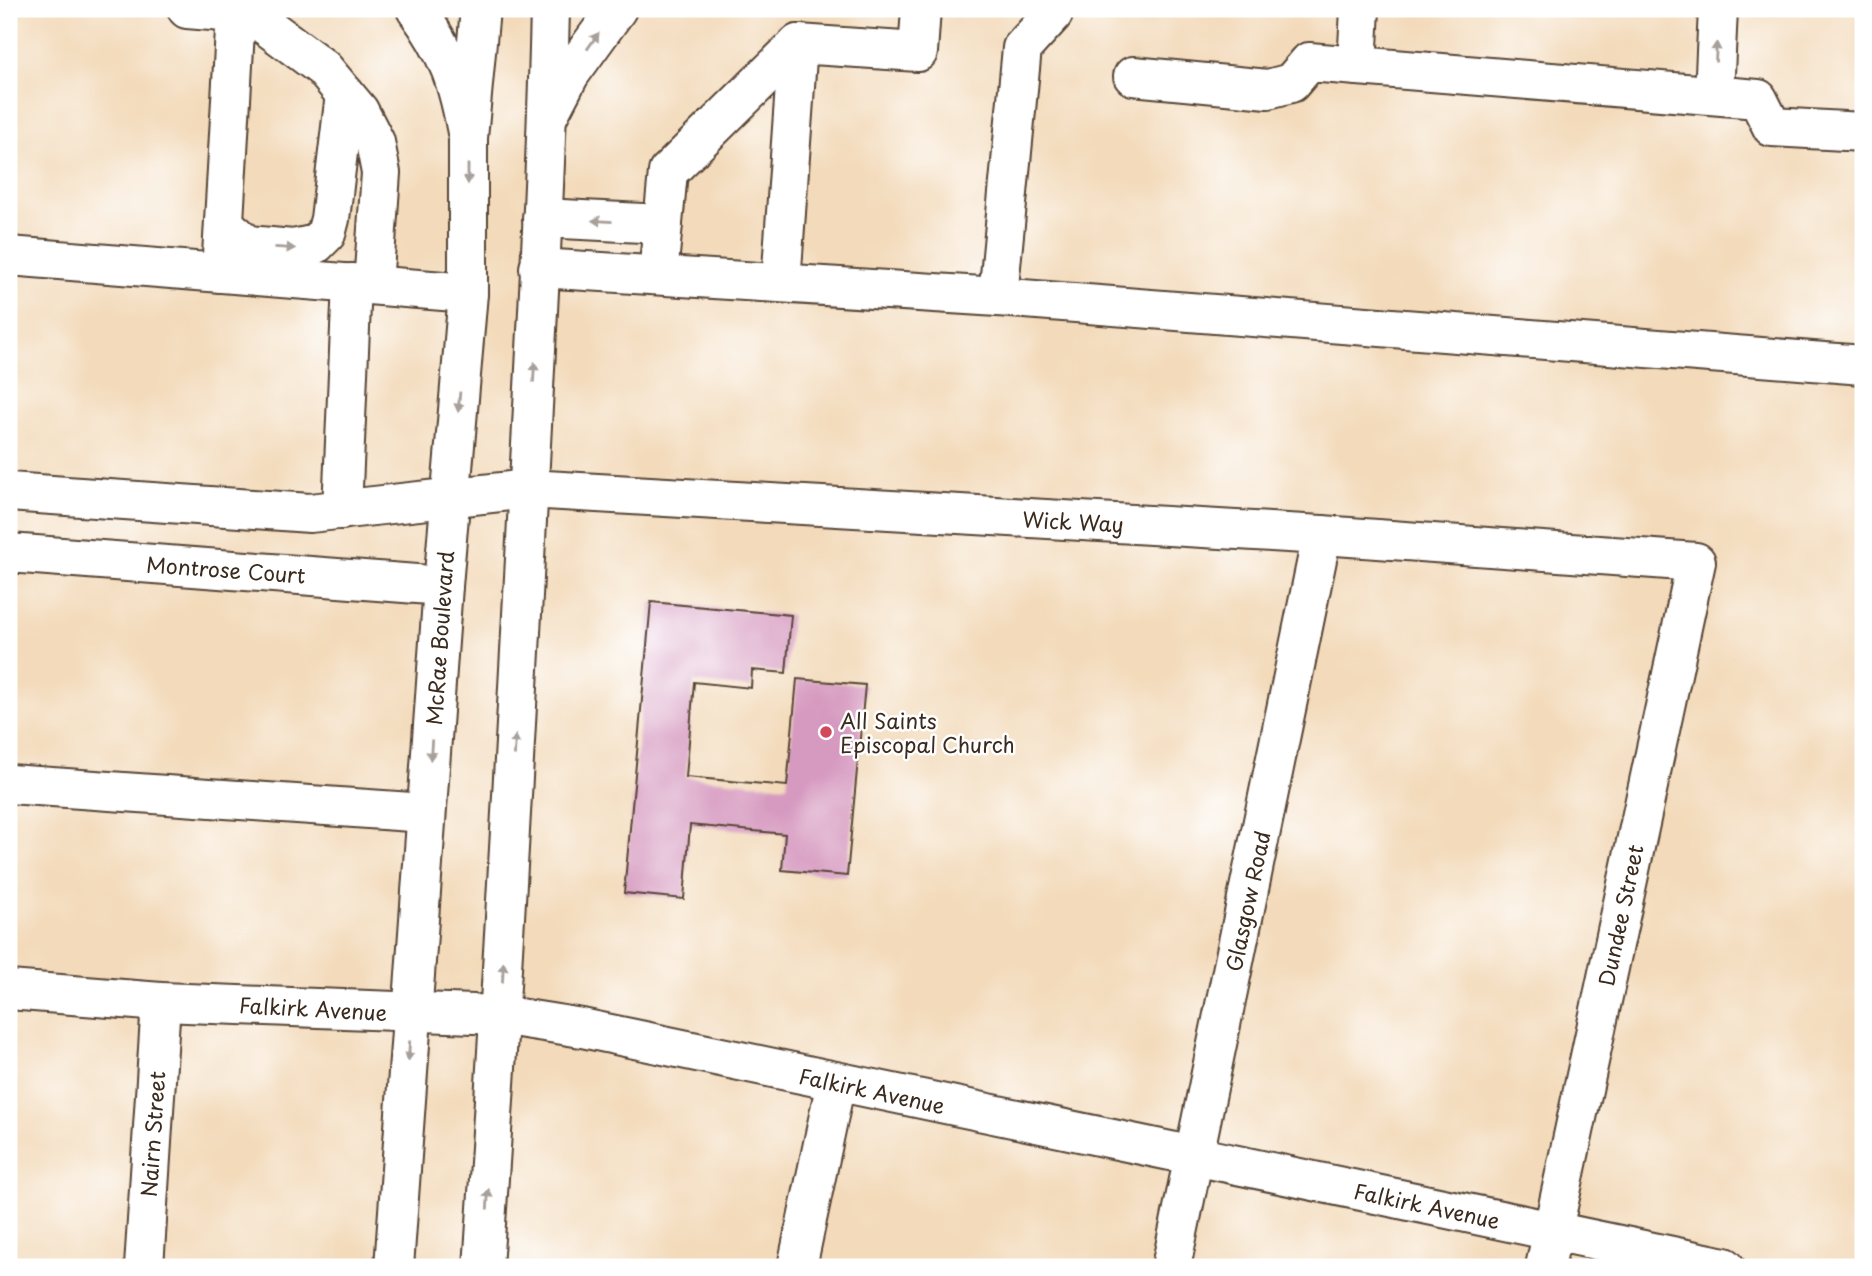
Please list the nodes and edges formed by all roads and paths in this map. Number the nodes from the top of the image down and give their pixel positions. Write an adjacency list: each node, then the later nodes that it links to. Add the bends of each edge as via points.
1 (187, 9): 10 (main road)
2 (416, 9): 18 (main road, via 441,43 459,89)
3 (480, 9): 18 (main road, McRae Boulevard)
4 (550, 9): 16 (main road)
5 (617, 9): 16 (main road, one-way to 5, via 570,74)
6 (921, 9): 11 (main road, via 918,52)
7 (1053, 9): 29 (main road, via 1022,48)
8 (1360, 9): 12 (main road)
9 (1718, 9): 15 (main road, one-way to 9)
10 (236, 13): 14 (main road, via 261,22 323,68); 20 (main road)
11 (798, 44): 21 (main road, via 668,172); 26 (main road)
12 (1357, 66): 13 (main road, via 1308,62 1291,83 1268,89); 15 (main road)
13 (1133, 76)
14 (345, 94): 20 (main road, one-way to 14, via 248,245 293,249 316,244 326,234); 27 (main road, via 375,142 381,173)
15 (1714, 95): 17 (main road, via 1758,99 1772,127)
16 (547, 118): 19 (main road)
17 (1863, 132)
18 (468, 138): 28 (main road, McRae Boulevard, one-way to 28)
19 (542, 218): 21 (main road, one-way to 19); 23 (main road)
20 (224, 224): 24 (main road)
21 (663, 224): 25 (main road)
22 (9, 256): 24 (main road)
23 (539, 268): 25 (main road); 31 (main road, one-way to 23)
24 (221, 273): 27 (main road)
25 (658, 275): 26 (main road)
26 (781, 283): 29 (main road)
27 (363, 284): 28 (main road); 34 (main road)
28 (468, 293): 33 (main road, McRae Boulevard, one-way to 33)
29 (998, 297): 30 (main road)
30 (1863, 365)
31 (528, 489): 33 (main road, Wick Way); 35 (main road, Wick Way); 44 (main road, one-way to 31)
32 (9, 492): 34 (main road, Wick Way, via 310,513)
33 (451, 498): 34 (main road, Wick Way); 38 (main road, McRae Boulevard)
34 (342, 510)
35 (1322, 535): 37 (main road, Wick Way); 46 (main road, Glasgow Road)
36 (9, 553): 38 (main road, Montrose Court)
37 (1696, 562): 47 (main road, Dundee Street)
38 (443, 586): 40 (main road, McRae Boulevard, one-way to 40)
39 (9, 783): 40 (main road)
40 (426, 813): 43 (main road, McRae Boulevard)
41 (9, 990): 42 (main road, Falkirk Avenue)
42 (161, 1002): 43 (main road, Falkirk Avenue); 48 (main road, Nairn Street)
43 (411, 1013): 44 (main road, Falkirk Avenue); 49 (main road, McRae Boulevard, one-way to 49)
44 (500, 1015): 45 (main road, Falkirk Avenue); 50 (main road, one-way to 44)
45 (836, 1082): 46 (main road, Falkirk Avenue); 51 (main road)
46 (1194, 1157): 47 (main road, Falkirk Avenue); 52 (main road, Glasgow Road)
47 (1549, 1249): 53 (main road, Falkirk Avenue)
48 (144, 1267)
49 (394, 1267)
50 (483, 1267)
51 (797, 1267)
52 (1171, 1267)
53 (1725, 1267)

